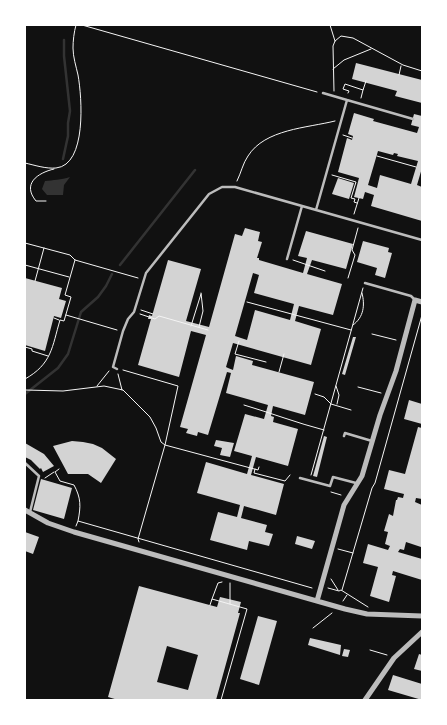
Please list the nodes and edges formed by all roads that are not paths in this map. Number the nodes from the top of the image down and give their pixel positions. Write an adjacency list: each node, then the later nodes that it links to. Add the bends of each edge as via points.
1 (323, 93): 2 (lane)
2 (347, 100): 3 (lane); 5 (lane)
3 (413, 119)
4 (302, 206): 5 (lane); 7 (lane); 11 (lane, via 235,187 222,187 209,194 146,273 134,312 123,331 113,367)
5 (316, 210): 6 (lane)
6 (422, 240)
7 (287, 259)
8 (365, 283): 9 (lane)
9 (415, 300): 10 (street); 13 (street, via 396,371)
10 (422, 302)
11 (118, 369)
12 (344, 436): 13 (lane, via 345,433)
13 (372, 440): 16 (street)
14 (25, 463): 17 (lane, via 39,476)
15 (300, 478): 16 (lane, via 330,486 333,477)
16 (358, 484): 18 (street, via 344,505)
17 (27, 512): 18 (street, via 74,532)
18 (318, 601): 19 (street, via 374,614)
19 (422, 616)
20 (422, 632): 21 (street, via 394,658)
21 (365, 700)

